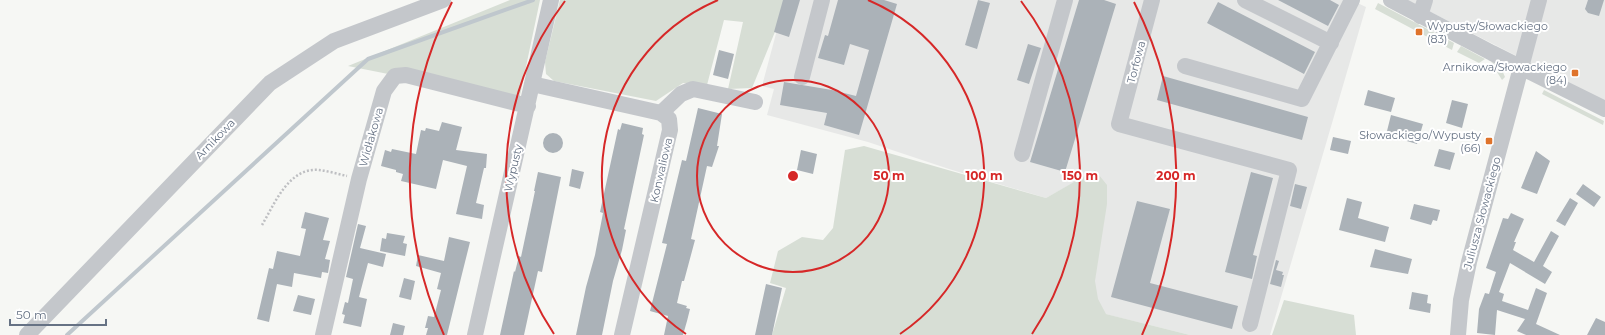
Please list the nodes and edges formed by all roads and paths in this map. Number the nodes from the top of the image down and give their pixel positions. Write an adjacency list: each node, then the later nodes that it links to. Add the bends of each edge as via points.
1 (443, 0): 11 (street, Arnikowa)
2 (551, 0): 17 (street, Wypusty)
3 (822, 0): 16 (street)
4 (1065, 0): 22 (street)
5 (1152, 0): 25 (street, Torfowa, via 1119,124 1289,170)
6 (1244, 0): 13 (street)
7 (1352, 0): 13 (street)
8 (1391, 0): 12 (street)
9 (1425, 0): 12 (street)
10 (1539, 0): 15 (street, Juliusza Słowackiego)
11 (417, 5): 26 (street, Arnikowa, via 334,41 270,83)
12 (1420, 16): 15 (street)
13 (1331, 43): 14 (street, via 1302,99)
14 (1185, 66)
15 (1521, 68): 20 (street); 30 (street, Juliusza Słowackiego, via 1469,262 1461,300)
16 (802, 77)
17 (532, 84): 19 (street, Wypusty); 21 (street)
18 (755, 102): 21 (street, via 693,89 681,94)
19 (528, 106): 23 (street, Widłakowa, via 406,75 395,76 384,91); 28 (street, Wypusty)
20 (1605, 109)
21 (661, 113): 29 (street, Konwaliowa, via 668,120 670,130)
22 (1022, 154)
23 (359, 179): 24 (path, via 319,170 305,171 294,176); 27 (street, Widłakowa)
24 (262, 225)
25 (1250, 324)
26 (27, 335)
27 (323, 335)
28 (475, 335)
29 (622, 335)
30 (1458, 335)

